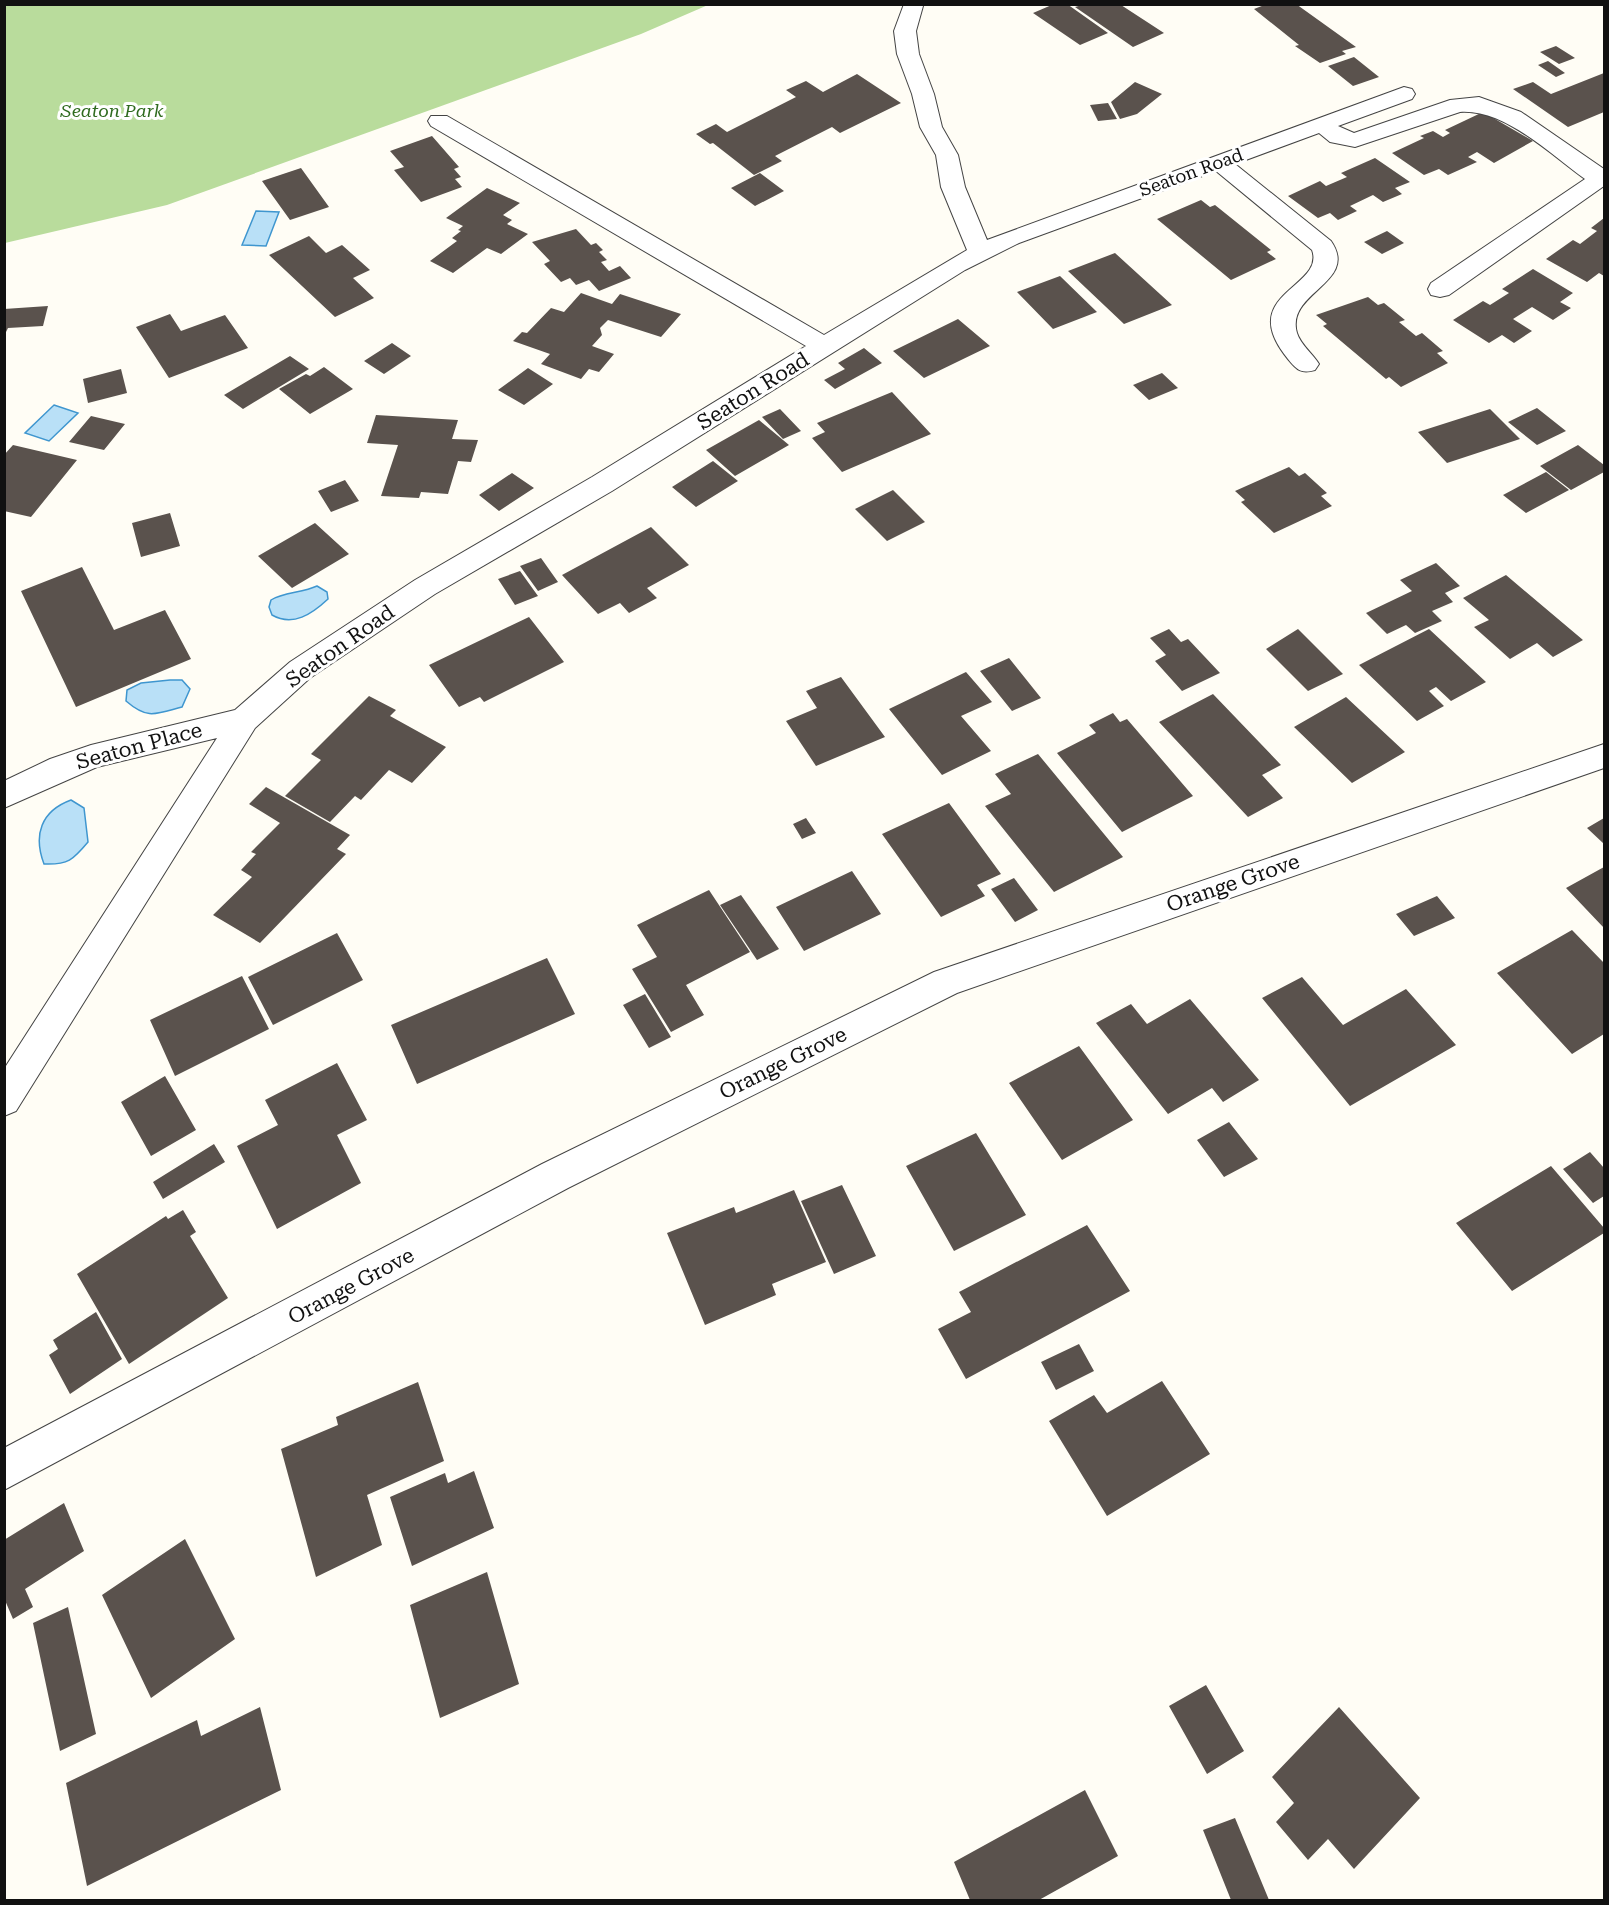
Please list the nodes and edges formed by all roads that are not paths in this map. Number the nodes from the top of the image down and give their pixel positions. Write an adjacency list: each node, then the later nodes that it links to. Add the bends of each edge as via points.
1 (913, 6): 7 (street, via 905,31 908,54 931,127 947,155 953,187)
2 (1404, 94): 4 (street, Seaton Road)
3 (439, 121): 9 (street, Seaton Road)
4 (1321, 124): 5 (street, Seaton Road); 6 (street, via 1338,138 1355,140 1458,105 1479,104 1513,117)
5 (1219, 162): 7 (street, Seaton Road, via 1011,238); 10 (street, via 1323,246 1327,260 1323,268 1284,313 1282,323 1285,335)
6 (1602, 178): 8 (street)
7 (981, 253): 9 (street, Seaton Road)
8 (1440, 289)
9 (824, 346): 11 (street, Seaton Road, via 425,587 300,670)
10 (1306, 363)
11 (244, 720): 13 (street, Seaton Place, via 116,748 64,766); 14 (street, Seaton Road)
12 (1605, 756): 15 (street, Orange Grove, via 946,982 555,1176)
13 (4, 796)
14 (4, 1100)
15 (4, 1470)

